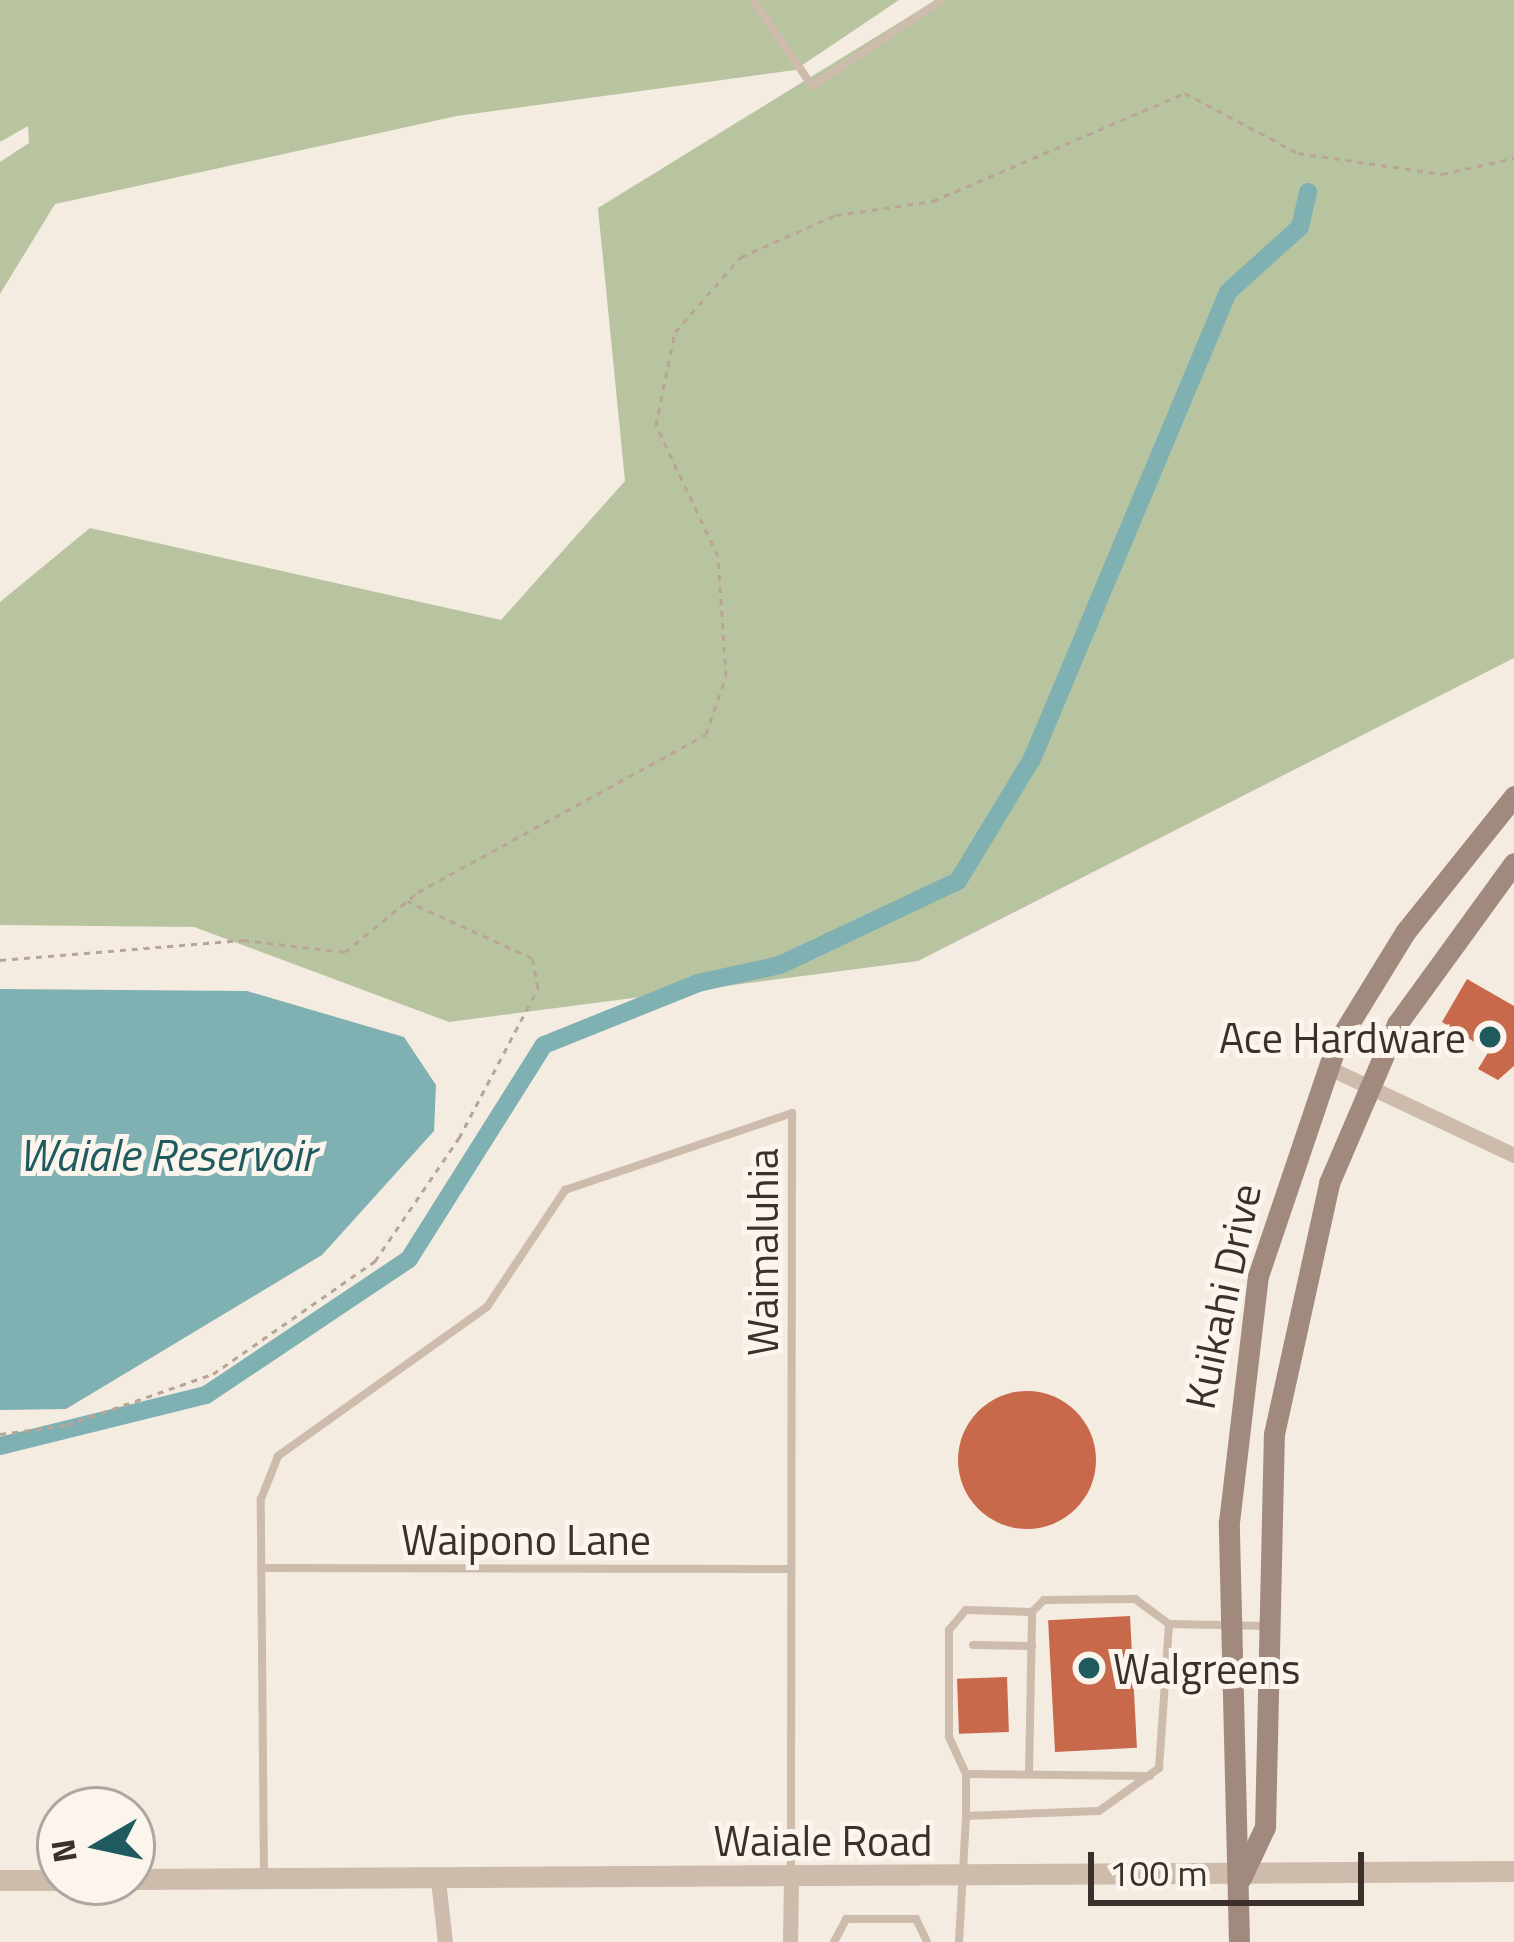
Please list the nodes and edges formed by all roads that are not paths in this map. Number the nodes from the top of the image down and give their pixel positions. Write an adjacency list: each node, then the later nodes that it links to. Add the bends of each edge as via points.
1 (753, 0): 2 (lane, via 812,86)
2 (943, 0)
3 (1514, 796): 5 (main road, Kuikahi Drive, via 1371,980)
4 (1514, 863): 6 (main road, Kuikahi Drive, via 1432,968)
5 (1327, 1067): 6 (street); 12 (main road, Kuikahi Drive, via 1242,1345)
6 (1369, 1083): 7 (street); 13 (main road, Kuikahi Drive, via 1329,1183 1281,1383)
7 (1514, 1155)
8 (261, 1568): 9 (lane, Waipono Lane); 9 (lane, Waimaluhia, via 261,1499 278,1456 487,1307 565,1190 792,1113); 21 (lane, Waimaluhia)
9 (790, 1569): 22 (lane, Waimaluhia)
10 (1033, 1612): 11 (lane, via 1056,1596 1121,1597); 15 (lane); 16 (lane, via 966,1610 949,1630 949,1737)
11 (1169, 1624): 12 (lane); 18 (lane, via 1166,1749)
12 (1231, 1625): 13 (lane); 25 (main road, Kuikahi Drive)
13 (1269, 1626): 25 (main road, Kuikahi Drive, via 1265,1827)
14 (973, 1645): 15 (lane)
15 (1032, 1646): 17 (lane)
16 (966, 1774): 17 (lane); 19 (lane)
17 (1029, 1774): 18 (lane)
18 (1150, 1776): 19 (lane, via 1100,1811)
19 (966, 1816): 24 (lane)
20 (1514, 1871): 25 (street, Waiale Road)
21 (264, 1878): 23 (street, Waiale Road); 28 (street, Waiale Road)
22 (791, 1878): 24 (street, Waiale Road); 28 (street, Waiale Road); 30 (street)
23 (156, 1879)
24 (960, 1879): 25 (street, Waiale Road); 33 (lane)
25 (1241, 1879): 34 (main road, Kuikahi Drive)
26 (0, 1880): 27 (street)
27 (36, 1880)
28 (438, 1880): 29 (street)
29 (445, 1942)
30 (790, 1942)
31 (834, 1942): 32 (lane, via 846,1919 916,1918)
32 (927, 1942)
33 (959, 1942)
34 (1239, 1942)

